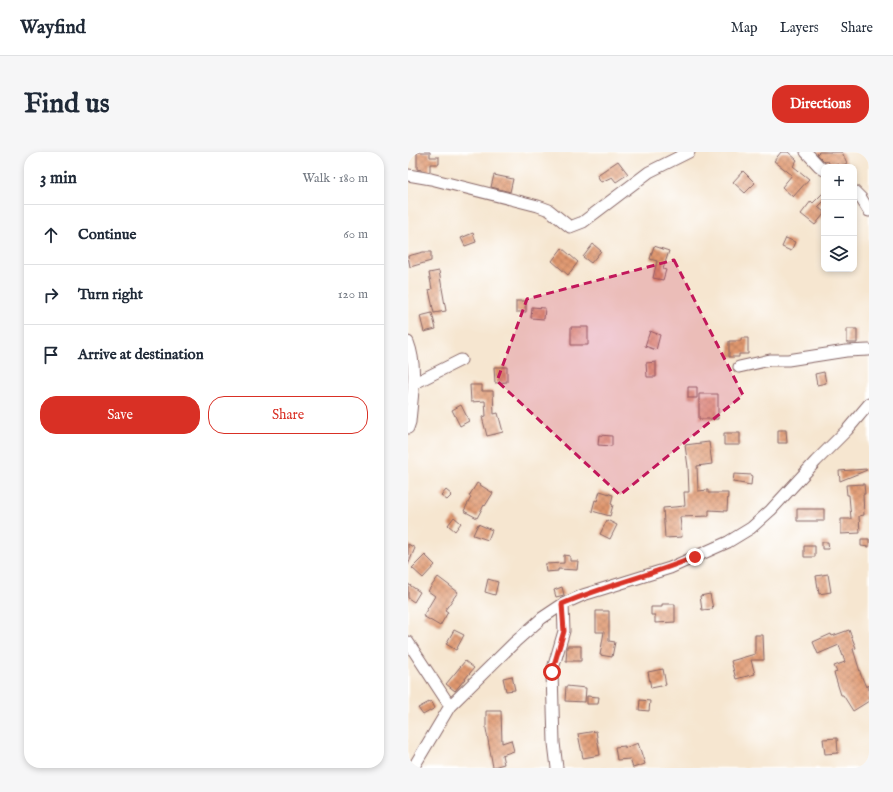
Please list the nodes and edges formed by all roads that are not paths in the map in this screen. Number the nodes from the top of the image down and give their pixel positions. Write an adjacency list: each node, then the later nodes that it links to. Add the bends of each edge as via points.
1 (689, 152): 4 (street, via 649,172 583,222 570,228 549,210 538,206)
2 (806, 152): 3 (street)
3 (821, 168)
4 (408, 175)
5 (857, 194): 6 (street)
6 (869, 211)
7 (408, 342): 11 (street, via 413,357)
8 (869, 350): 10 (street, via 770,360)
9 (461, 360): 11 (street)
10 (739, 367)
11 (413, 384): 13 (street)
12 (869, 404): 15 (street, via 771,510 751,528 728,542 670,568)
13 (409, 411): 14 (street)
14 (408, 428)
15 (562, 604): 17 (street, via 515,642); 19 (street, via 564,631 552,672)
16 (408, 642): 17 (street)
17 (450, 706): 18 (street)
18 (413, 768)
19 (556, 768)

